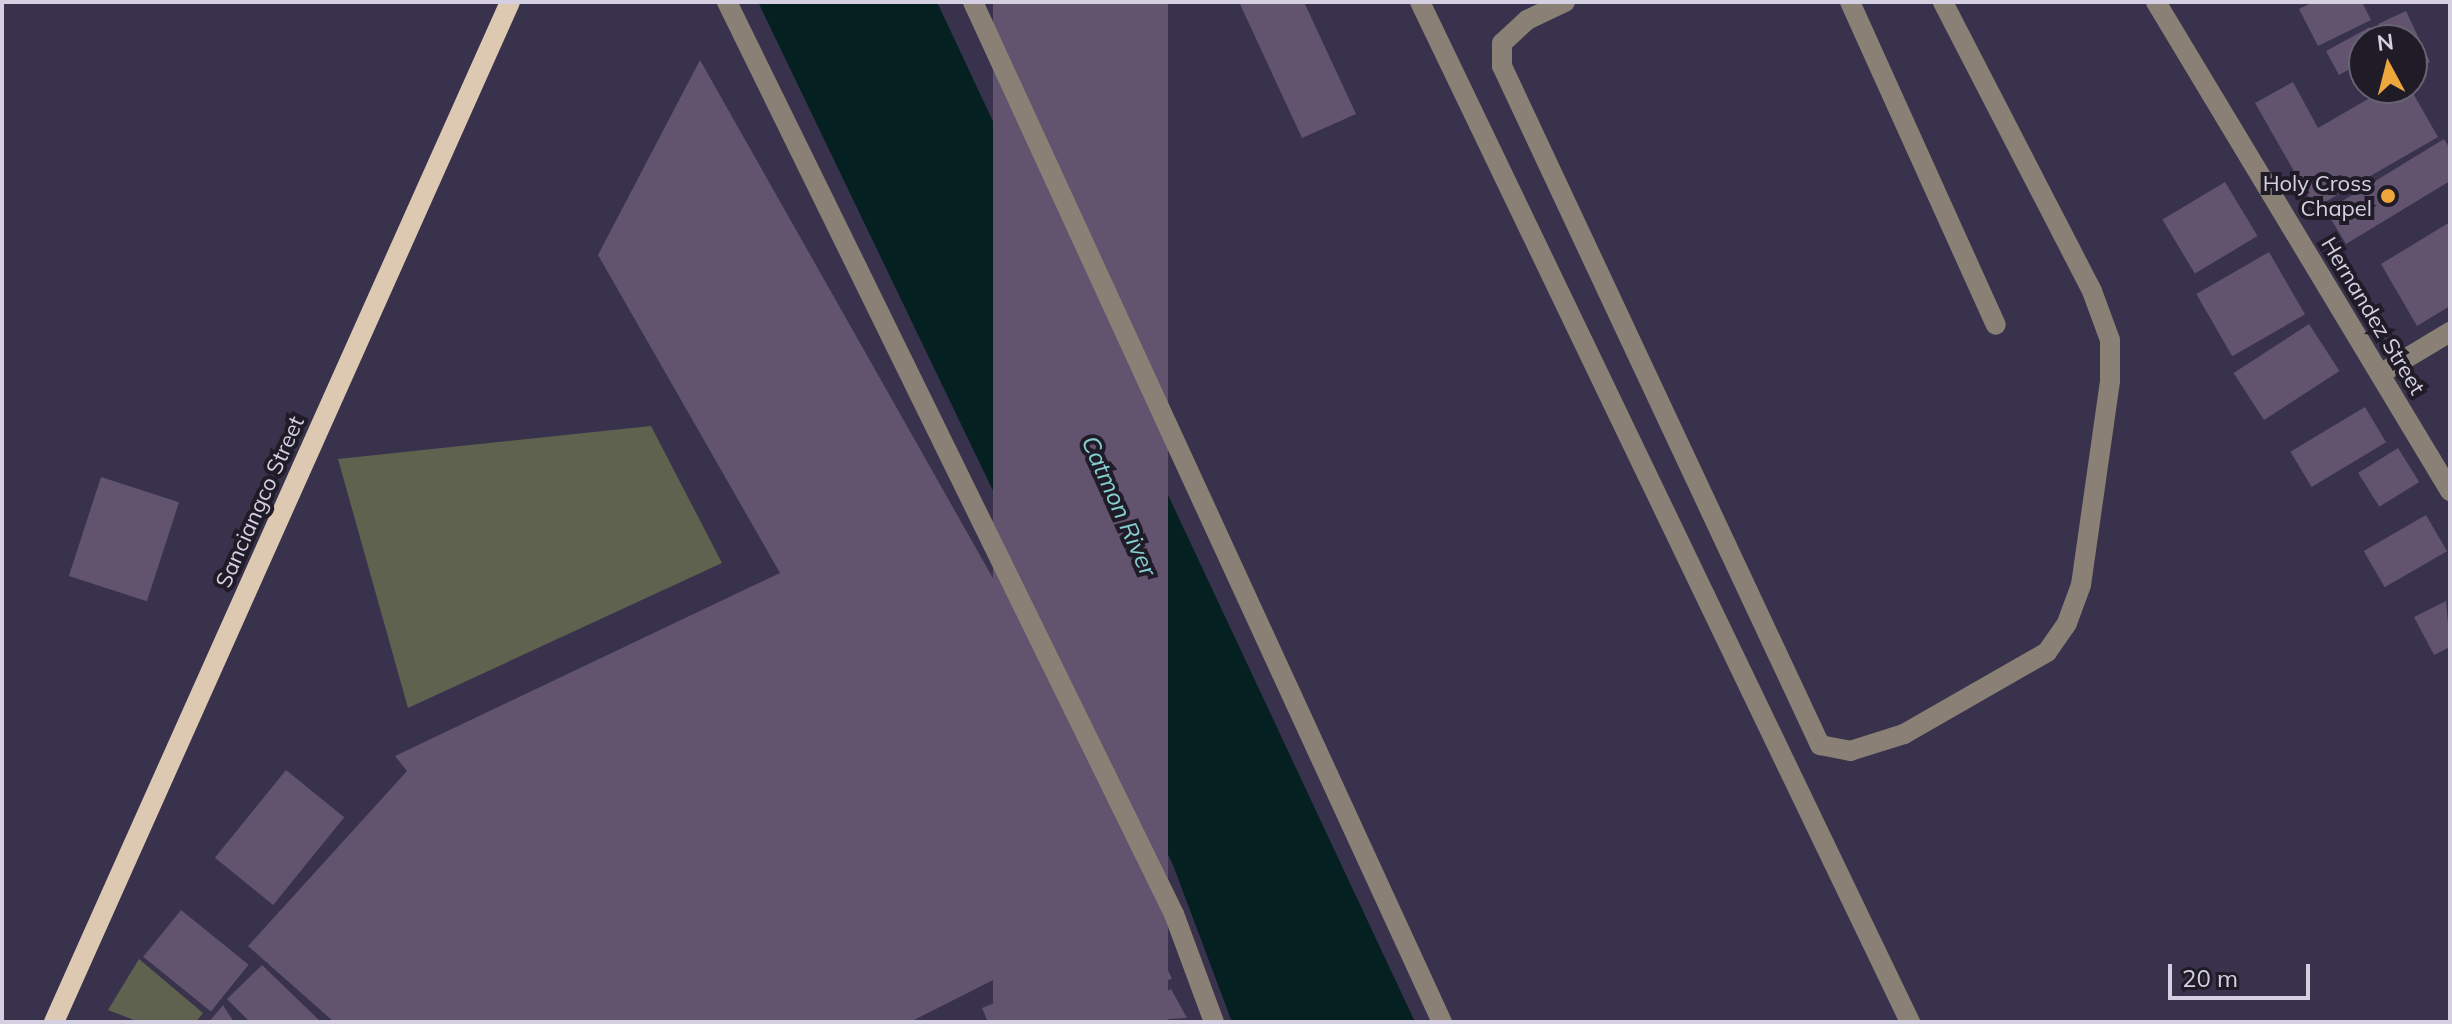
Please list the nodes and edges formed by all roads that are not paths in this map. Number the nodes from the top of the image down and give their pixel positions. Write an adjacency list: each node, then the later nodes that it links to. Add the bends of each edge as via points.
1 (510, 2): 13 (main road, Sanciangco Street)
2 (727, 2): 14 (street, via 1174,914)
3 (973, 2): 15 (street)
4 (1420, 2): 16 (street)
5 (1565, 2): 7 (street, via 1527,20 1502,43 1502,66 1820,745 1850,751 1904,734 2047,652 2067,623 2081,585 2110,380 2110,340 2092,291)
6 (1850, 2): 9 (street)
7 (1943, 2)
8 (2156, 2): 11 (street, Hernandez Street)
9 (1996, 325)
10 (2450, 332): 11 (street)
11 (2380, 374): 12 (street, Hernandez Street)
12 (2450, 491)
13 (54, 1022)
14 (1214, 1022)
15 (1442, 1022)
16 (1910, 1022)

